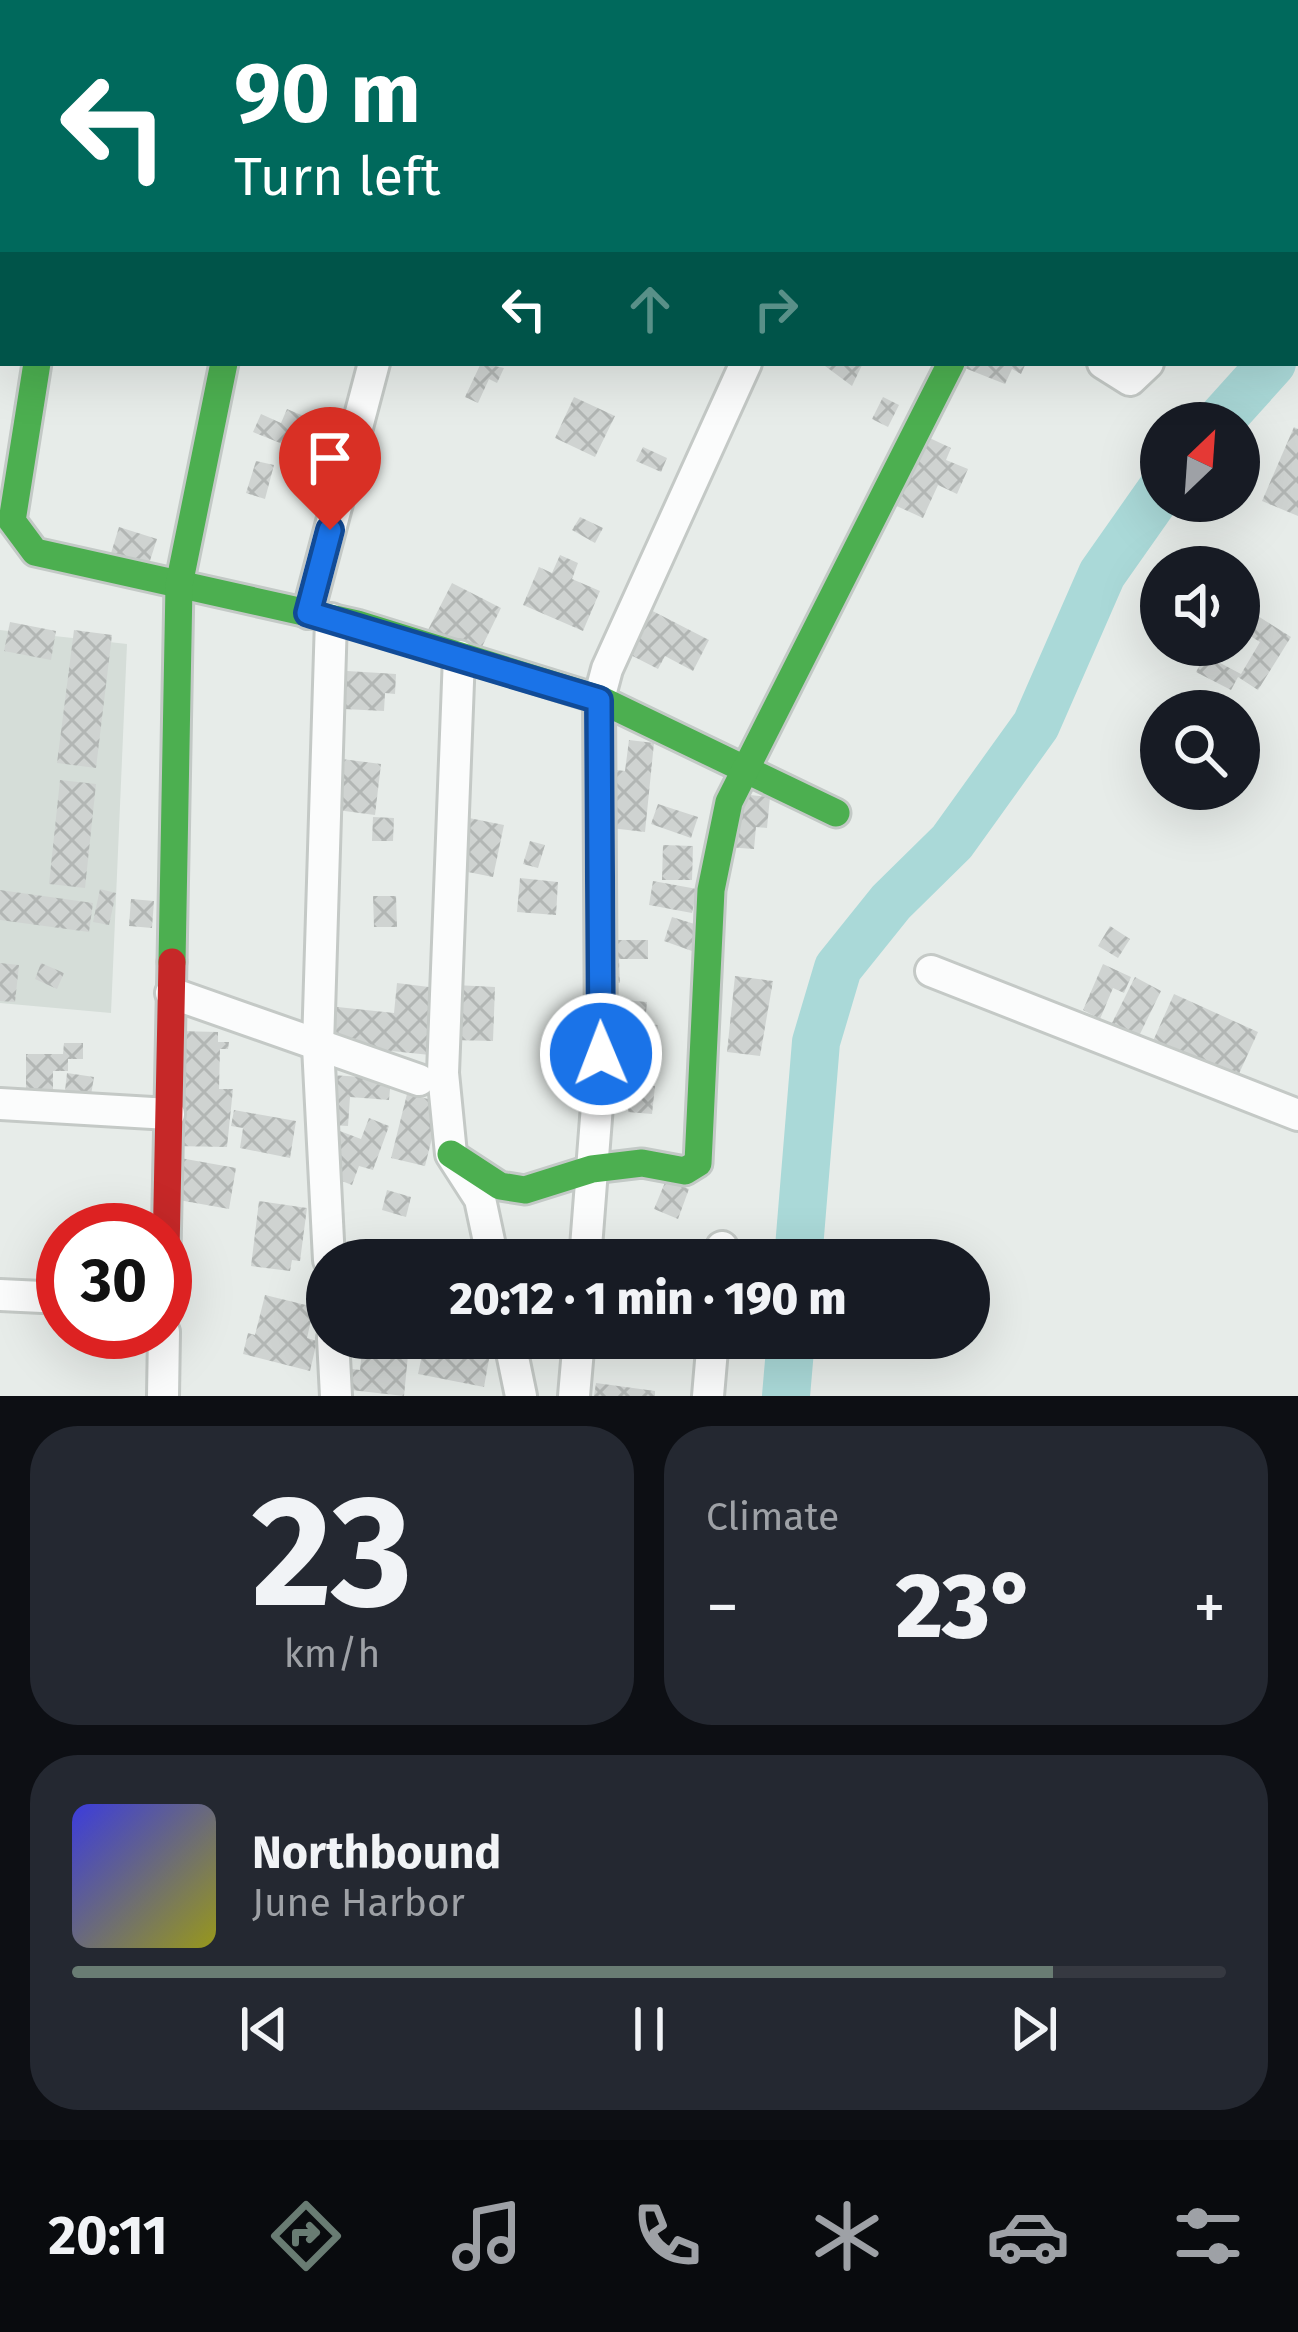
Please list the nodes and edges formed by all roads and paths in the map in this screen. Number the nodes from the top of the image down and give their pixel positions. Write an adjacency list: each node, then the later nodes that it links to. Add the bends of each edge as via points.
1 (37, 366): 8 (street, via 12,521 35,552)
2 (223, 366): 8 (street)
3 (373, 366): 9 (street)
4 (745, 366): 11 (street)
5 (949, 366): 12 (street)
6 (1108, 366): 7 (street, via 1130,380)
7 (1145, 366)
8 (178, 585): 9 (street); 15 (street)
9 (319, 616): 10 (street); 16 (street)
10 (459, 656): 11 (street); 21 (street, via 442,1073)
11 (599, 700): 12 (street); 22 (street, via 601,1054)
12 (743, 769): 13 (street); 22 (street, via 711,890 698,1163 685,1171 642,1163)
13 (836, 814)
14 (931, 971): 20 (street)
15 (171, 993): 16 (street); 19 (street)
16 (318, 1046): 17 (street); 24 (street)
17 (419, 1080)
18 (0, 1104): 19 (street)
19 (169, 1114): 23 (street)
20 (1298, 1115)
21 (451, 1154): 22 (street, via 500,1186 525,1190); 25 (street, via 480,1199)
22 (592, 1169): 26 (street)
23 (167, 1203)
24 (328, 1239)
25 (489, 1239)
26 (587, 1239)
27 (0, 1295): 28 (street)
28 (36, 1297)
29 (164, 1359): 34 (street)
30 (334, 1359): 35 (street)
31 (513, 1359): 36 (street)
32 (577, 1359): 37 (street)
33 (711, 1359): 38 (street)
34 (163, 1396)
35 (336, 1396)
36 (521, 1396)
37 (574, 1396)
38 (708, 1396)

